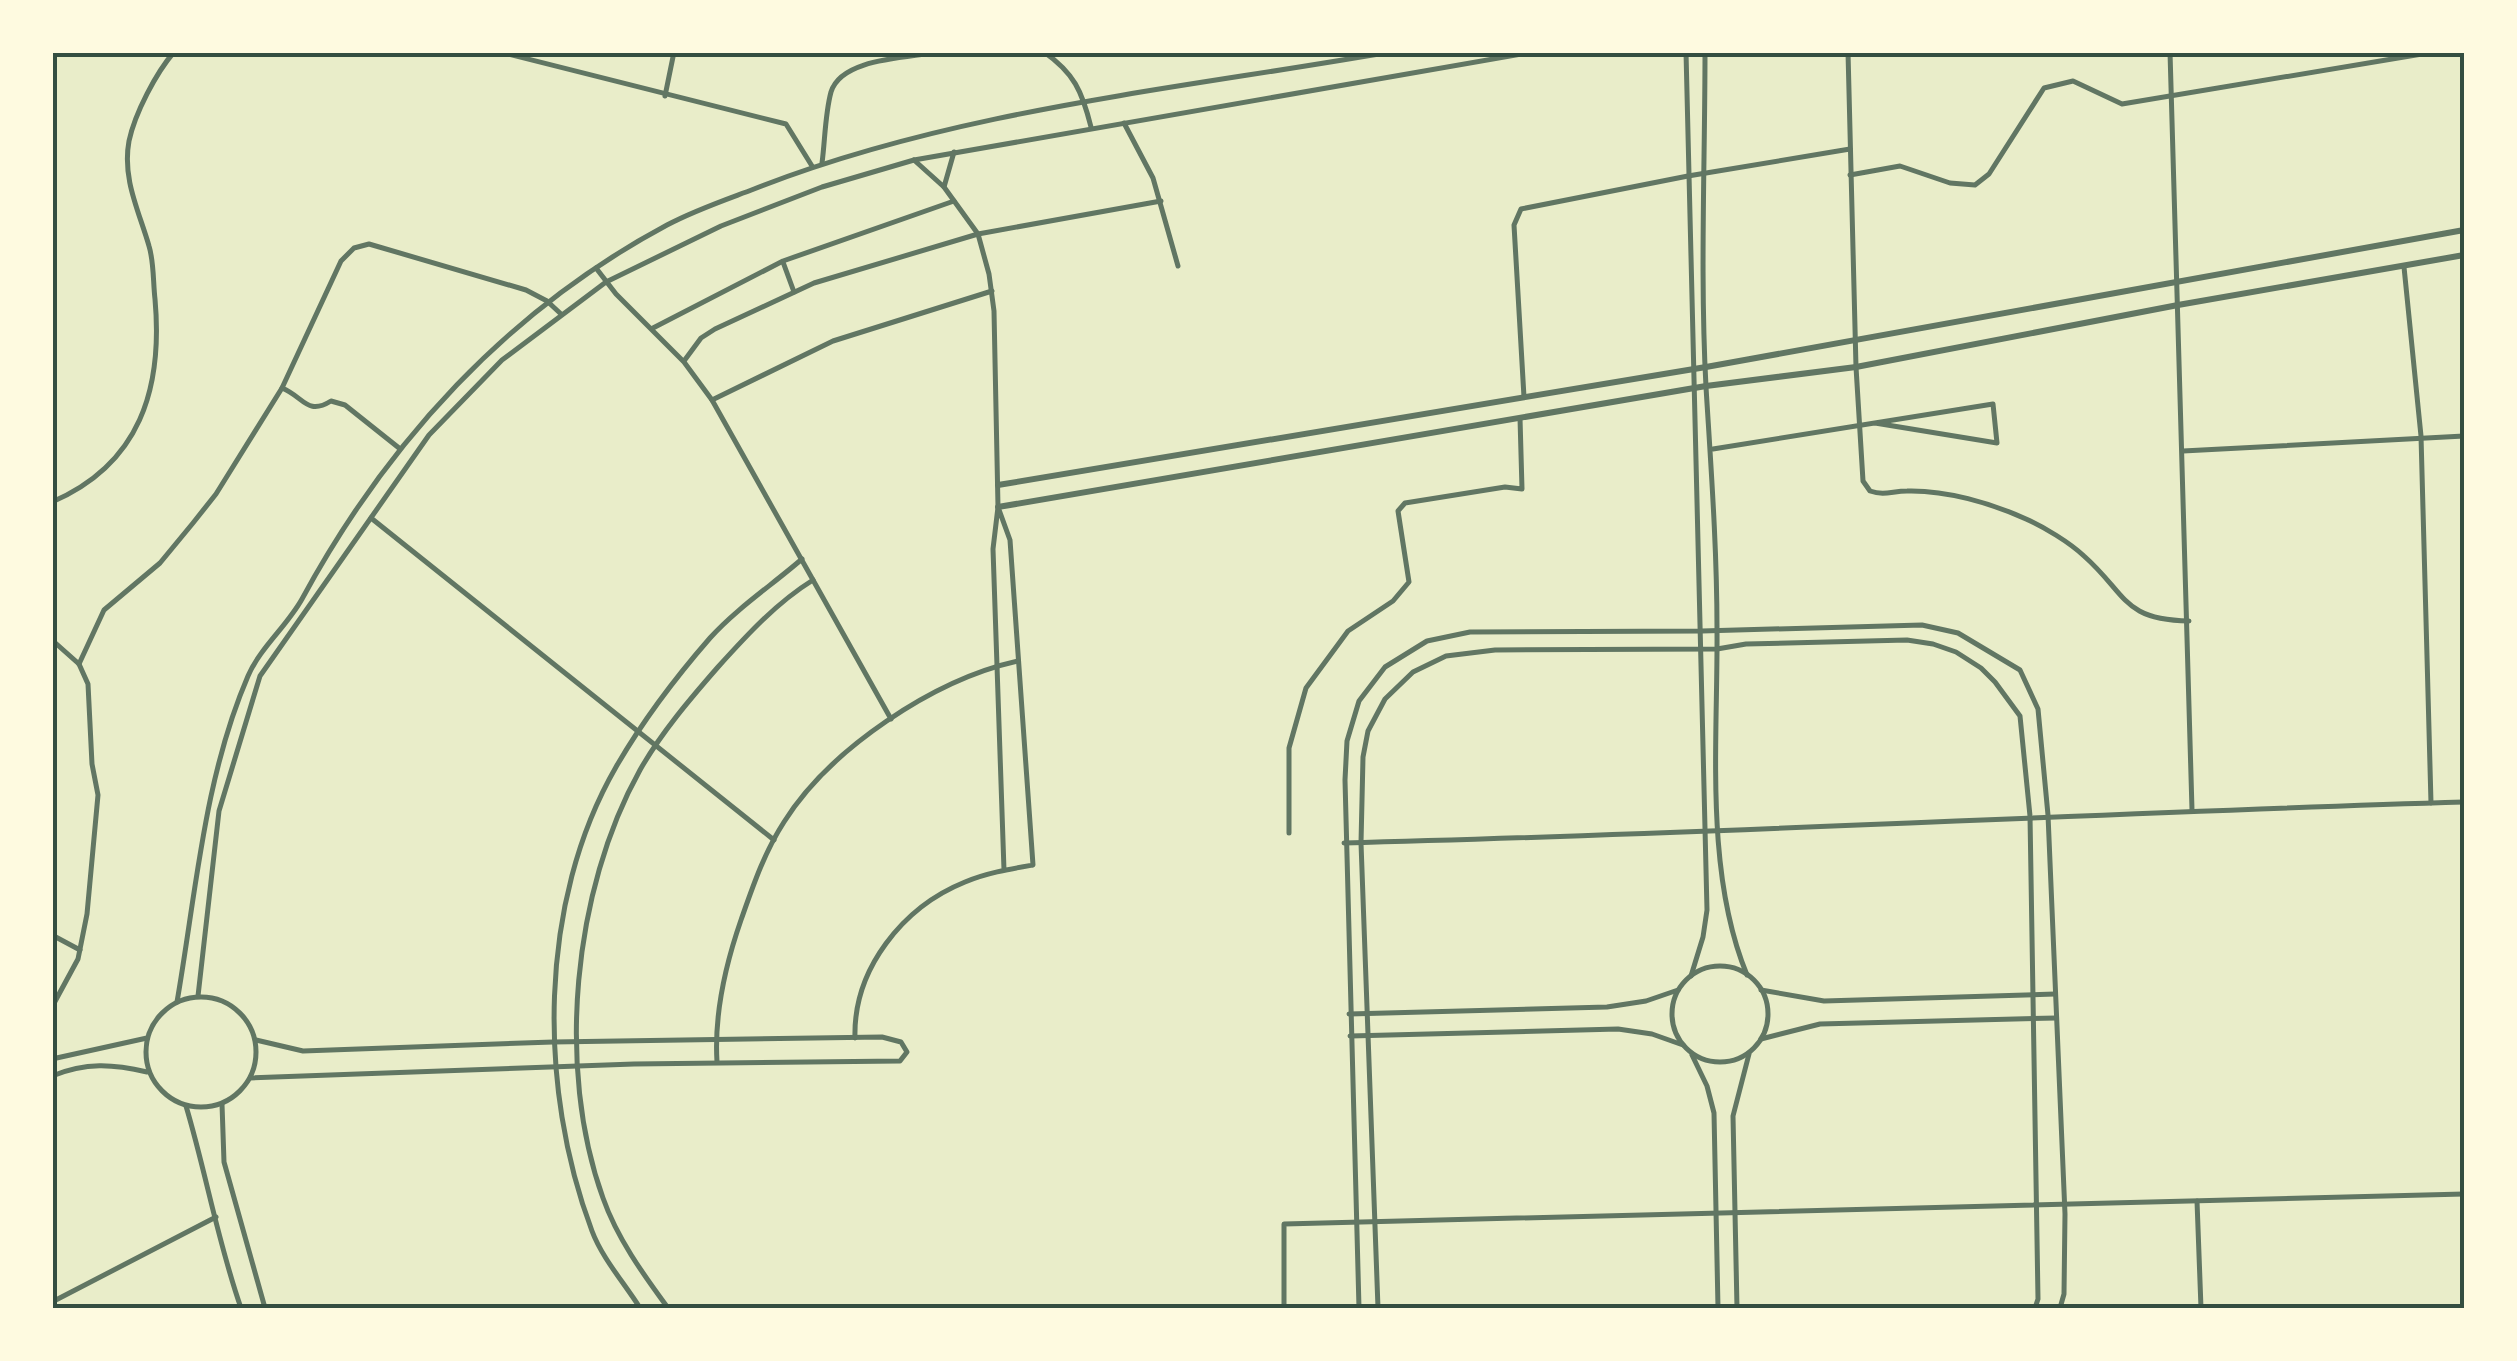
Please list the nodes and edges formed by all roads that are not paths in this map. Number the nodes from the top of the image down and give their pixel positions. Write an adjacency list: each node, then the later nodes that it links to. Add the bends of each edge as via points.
1 (174, 52): 64 (street, via 158,71 129,141 130,190 150,249 157,366 132,437 107,469)
2 (500, 52): 14 (street)
3 (674, 52): 14 (street)
4 (938, 52): 22 (street, via 840,74 831,91)
5 (1044, 52): 16 (street, via 1068,69)
6 (1390, 52): 13 (street)
7 (1533, 52): 17 (street)
8 (1686, 52): 26 (street)
9 (1705, 52): 24 (street)
10 (1848, 52): 19 (street)
11 (2170, 52): 15 (street)
12 (2434, 52): 15 (street)
13 (1360, 55): 16 (street)
14 (665, 96): 23 (street, via 786,124)
15 (2171, 97): 25 (street, via 2122,104 2073,81 2044,88 1976,186 1900,166); 37 (street)
16 (1085, 104): 18 (street); 22 (street)
17 (1124, 123): 18 (street); 29 (street)
18 (1091, 128): 20 (street)
19 (1850, 149): 24 (street); 25 (street)
20 (954, 152): 21 (street); 27 (street)
21 (914, 160): 27 (street); 38 (street, via 720,226)
22 (822, 164): 23 (street)
23 (812, 166): 36 (street, via 670,223)
24 (1705, 173): 26 (street); 47 (street)
25 (1850, 174): 45 (street)
26 (1688, 176): 49 (street); 53 (street, via 1532,204 1517,214)
27 (944, 187): 28 (street)
28 (955, 200): 31 (street); 33 (street)
29 (1162, 201): 31 (street); 34 (street)
30 (2464, 230): 37 (street)
31 (978, 234): 39 (street); 40 (street)
32 (2464, 256): 35 (street)
33 (783, 261): 40 (street); 44 (street)
34 (1178, 266)
35 (2404, 266): 42 (street); 58 (street)
36 (595, 267): 38 (street); 41 (street)
37 (2177, 280): 42 (street); 45 (street)
38 (606, 282): 43 (street); 44 (street)
39 (992, 291): 54 (street, via 833,341); 63 (street)
40 (794, 292): 46 (street, via 708,333)
41 (547, 301): 43 (street); 51 (street, via 370,244 354,248 340,261); 60 (street, via 434,406)
42 (2178, 305): 48 (street); 62 (street)
43 (561, 314): 66 (street, via 502,360 442,421)
44 (654, 328): 46 (street)
45 (1856, 339): 47 (street); 48 (street)
46 (684, 362): 54 (street)
47 (1706, 367): 49 (street); 50 (street)
48 (1856, 367): 50 (street); 57 (street)
49 (1693, 369): 52 (street); 53 (street)
50 (1706, 386): 52 (street); 61 (street)
51 (282, 388): 60 (street, via 312,408 331,401 345,405); 76 (street, via 193,523 160,563 104,610)
52 (1693, 388): 55 (street); 71 (street)
53 (1524, 397): 63 (street)
54 (712, 400): 67 (street)
55 (1520, 418): 65 (street); 88 (street, via 1522,489 1405,503 1398,511 1409,582 1348,630 1306,688 1288,748)
56 (1875, 423): 56 (street, via 1892,426 1997,443 1993,404); 57 (street)
57 (1860, 425): 61 (street); 69 (street, via 1863,481 1870,491 1968,499 2028,520 2083,555 2146,616)
58 (2421, 436): 59 (street); 62 (street); 82 (street)
59 (2464, 436)
60 (399, 448): 102 (street, via 250,671 208,806)
61 (1712, 449): 70 (street)
62 (2182, 452): 69 (street)
63 (998, 484): 65 (street)
64 (52, 502)
65 (998, 508): 75 (street, via 1010,540); 77 (street)
66 (371, 518): 79 (street); 100 (street, via 260,676 218,810)
67 (802, 559): 68 (street); 79 (street, via 712,636)
68 (812, 580): 78 (street); 80 (street, via 750,631)
69 (2189, 620): 83 (street)
70 (1717, 630): 71 (street); 73 (street); 84 (street, via 1922,624 1990,650 2020,670 2038,709)
71 (1702, 631): 74 (street); 91 (street, via 1470,632 1427,641 1385,667 1359,701 1346,742)
72 (52, 640): 76 (street)
73 (1717, 648): 74 (street); 85 (street, via 1907,640 1956,652 1995,682 2020,716); 87 (street)
74 (1703, 649): 86 (street); 90 (street, via 1495,650 1446,656 1413,672 1384,698 1368,731)
75 (1018, 661): 77 (street); 92 (street, via 1033,865)
76 (79, 664): 94 (street, via 88,684 98,795)
77 (997, 666): 78 (street); 92 (street)
78 (892, 719): 89 (street, via 823,774)
79 (638, 733): 80 (street); 116 (street, via 614,770 577,863 560,936)
80 (655, 747): 89 (street); 115 (street, via 617,819 589,913 578,980)
81 (2464, 802): 82 (street)
82 (2431, 803): 83 (street)
83 (2192, 810): 84 (street)
84 (2048, 815): 85 (street); 99 (street)
85 (2030, 816): 87 (street); 101 (street)
86 (1706, 832): 87 (street); 90 (street); 96 (street, via 1706,923)
87 (1718, 832): 95 (street, via 1730,929)
88 (1289, 833)
89 (774, 840): 114 (street, via 728,956)
90 (1361, 842): 91 (street); 104 (street)
91 (1344, 843): 105 (street)
92 (1004, 870): 111 (street, via 963,883 919,908 893,933 857,1002)
93 (52, 935): 94 (street)
94 (80, 950): 103 (street)
95 (1747, 975): 96 (street, via 1718,966); 98 (street)
96 (1690, 976): 97 (street)
97 (1678, 990): 104 (street, via 1607,1007); 117 (street, via 1672,1024)
98 (1761, 990): 101 (street, via 1824,1001); 112 (street, via 1768,1020)
99 (2055, 994): 101 (street); 107 (street)
100 (198, 996): 102 (street); 113 (street, via 235,1008)
101 (2033, 996): 106 (street)
102 (176, 1002): 110 (street, via 163,1010)
103 (52, 1008)
104 (1367, 1013): 105 (street); 108 (street)
105 (1349, 1014): 109 (street)
106 (2034, 1018): 107 (street); 112 (street, via 1820,1024); 132 (street)
107 (2057, 1018): 131 (street)
108 (1368, 1035): 109 (street); 117 (street, via 1618,1028); 136 (street)
109 (1350, 1036): 137 (street)
110 (147, 1038): 120 (street); 124 (street)
111 (854, 1038): 114 (street); 121 (street, via 896,1040 908,1052 900,1060)
112 (1761, 1039): 118 (street)
113 (256, 1040): 116 (street, via 303,1051); 126 (street)
114 (716, 1040): 115 (street); 121 (street)
115 (578, 1041): 116 (street); 122 (street)
116 (554, 1042): 123 (street)
117 (1683, 1045): 119 (street)
118 (1750, 1052): 119 (street, via 1726,1062); 133 (street, via 1733,1116)
119 (1690, 1053): 134 (street, via 1714,1113)
120 (52, 1058)
121 (717, 1063): 122 (street)
122 (578, 1067): 123 (street); 142 (street, via 584,1133 603,1200)
123 (557, 1068): 126 (street); 141 (street, via 565,1132 593,1234)
124 (148, 1072): 125 (street, via 111,1064); 128 (street, via 170,1099)
125 (52, 1076)
126 (250, 1078): 127 (street)
127 (222, 1104): 128 (street); 140 (street, via 224,1162)
128 (186, 1106): 135 (street)
129 (2464, 1194): 130 (street)
130 (2197, 1201): 131 (street); 150 (street)
131 (2063, 1204): 132 (street); 149 (street)
132 (2036, 1205): 133 (street); 148 (street)
133 (1735, 1213): 134 (street); 147 (street)
134 (1715, 1214): 136 (street); 146 (street)
135 (216, 1217): 138 (street); 139 (street)
136 (1374, 1222): 137 (street); 145 (street)
137 (1355, 1223): 143 (street, via 1284,1224); 144 (street)
138 (52, 1302)
139 (241, 1308)
140 (265, 1308)
141 (640, 1308)
142 (668, 1308)
143 (1284, 1308)
144 (1359, 1308)
145 (1378, 1308)
146 (1718, 1308)
147 (1737, 1308)
148 (2035, 1308)
149 (2060, 1308)
150 (2201, 1308)

